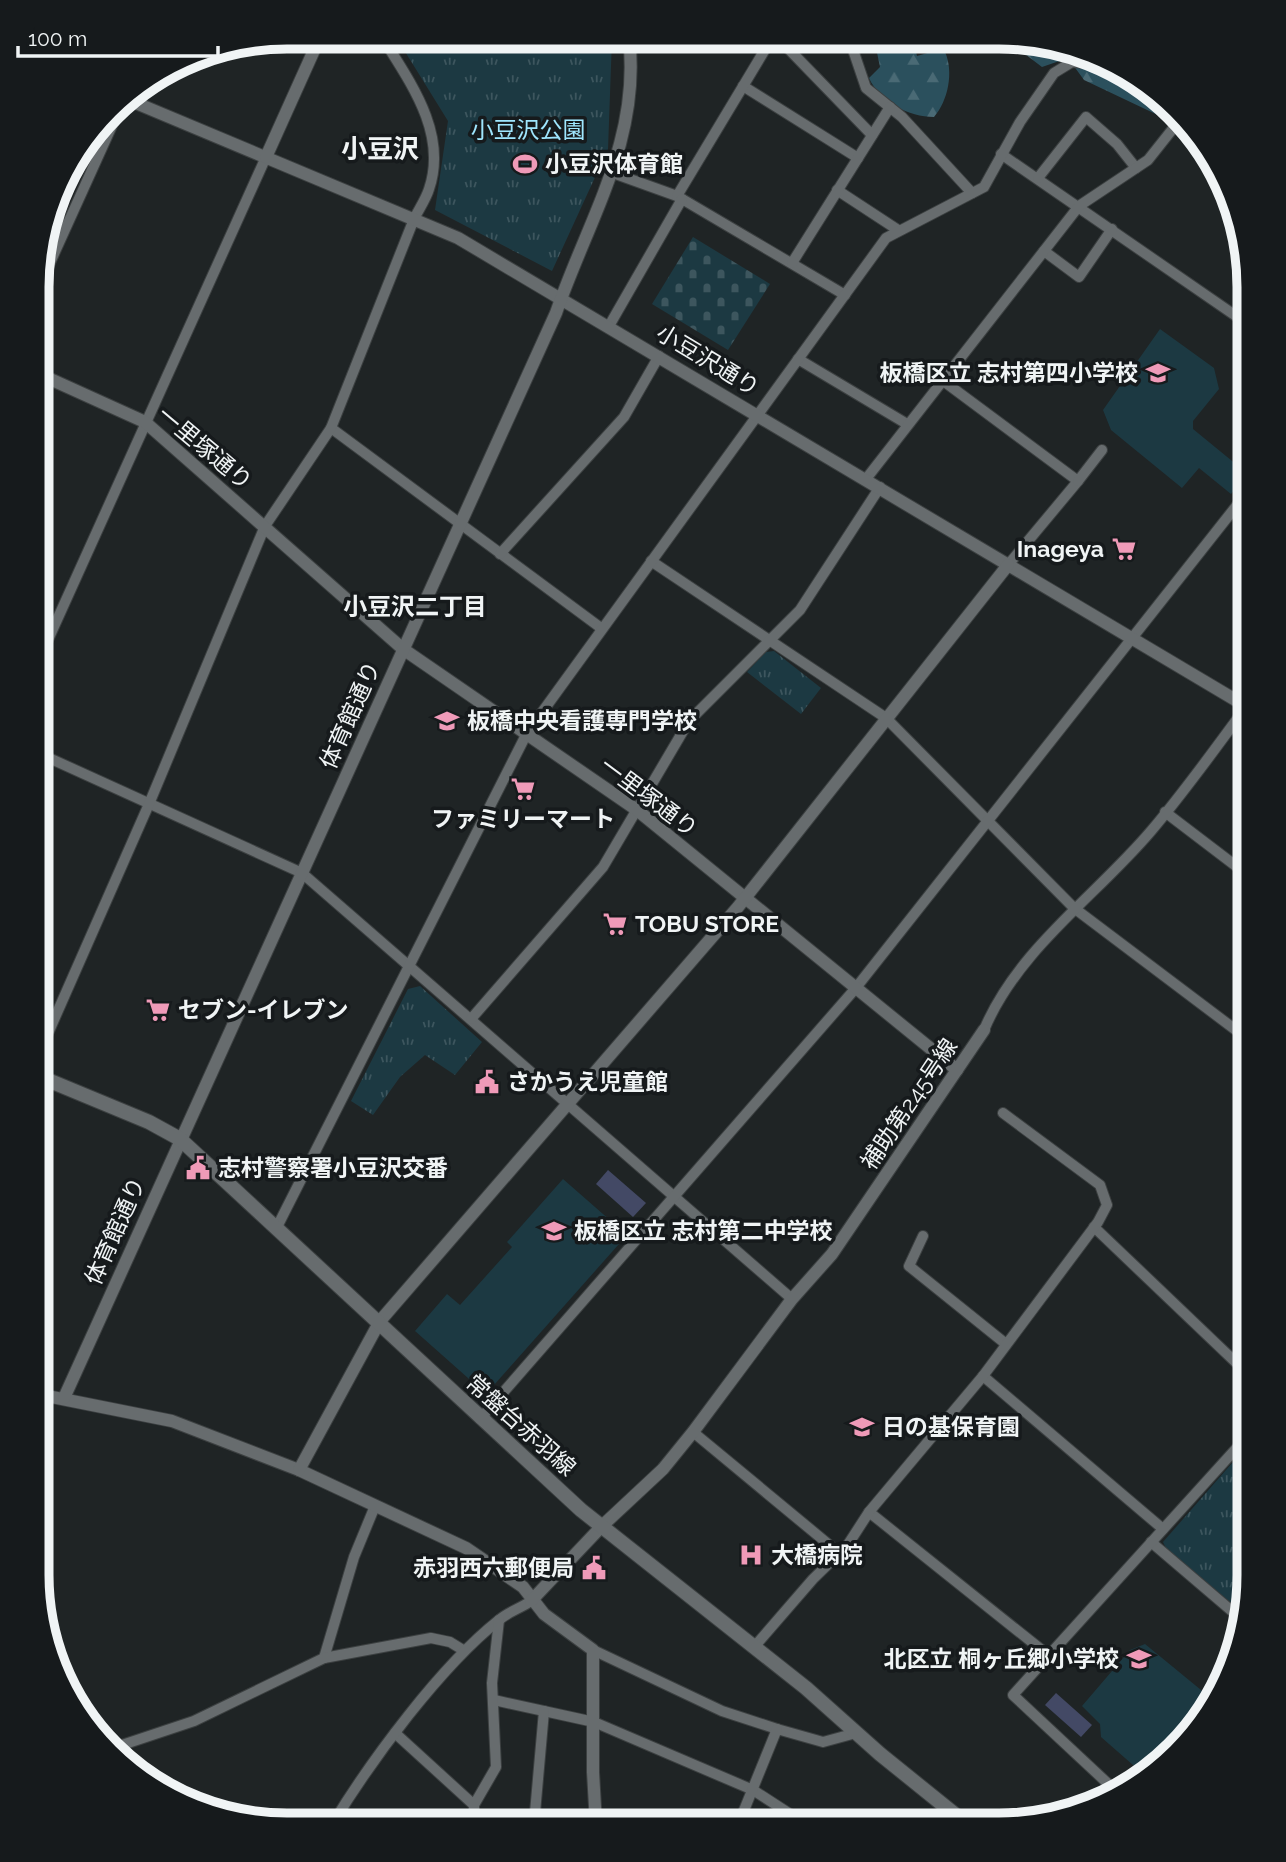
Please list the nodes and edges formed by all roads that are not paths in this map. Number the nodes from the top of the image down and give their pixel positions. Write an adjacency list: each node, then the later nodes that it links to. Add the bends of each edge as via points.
1 (315, 49): 15 (street)
2 (389, 49): 24 (street, via 426,111 431,137 430,188)
3 (631, 49): 18 (street, 体育館通り, via 627,124)
4 (765, 49): 8 (street)
5 (789, 49): 13 (street)
6 (853, 49): 10 (street, via 866,88)
7 (1076, 62): 14 (street, via 1054,73)
8 (743, 86): 16 (street); 22 (street)
9 (137, 103): 15 (street, 小豆沢通り)
10 (890, 107): 13 (street); 21 (street)
11 (1175, 126): 17 (street)
12 (110, 128): 28 (street)
13 (872, 135): 16 (street)
14 (1001, 154): 19 (street); 21 (street, via 984,187)
15 (266, 157): 24 (street, 小豆沢通り); 39 (street)
16 (858, 158): 20 (street)
17 (1136, 168): 19 (street, via 1086,117); 23 (street)
18 (613, 173): 22 (street); 31 (street, 体育館通り)
19 (1038, 178): 23 (street)
20 (837, 190): 26 (street); 29 (street)
21 (972, 193): 26 (street)
22 (679, 198): 29 (street); 33 (street)
23 (1079, 206): 25 (street); 27 (street)
24 (414, 219): 31 (street, 小豆沢通り, via 458,238); 41 (street)
25 (1112, 229): 27 (street, via 1079,277); 32 (street)
26 (898, 230): 30 (street, via 886,238)
27 (1044, 251): 37 (street)
28 (51, 261)
29 (792, 263): 30 (street)
30 (845, 295): 35 (street)
31 (561, 299): 33 (street, 小豆沢通り); 47 (street, 体育館通り)
32 (1237, 317)
33 (609, 326): 34 (street, 小豆沢通り)
34 (659, 356): 38 (street, 小豆沢通り); 49 (street, via 624,416)
35 (798, 359): 38 (street); 40 (street)
36 (49, 379): 39 (street, 一里塚通り)
37 (942, 380): 40 (street); 44 (street)
38 (758, 415): 43 (street, 小豆沢通り); 50 (street)
39 (145, 422): 48 (street, 一里塚通り); 53 (street)
40 (907, 424): 43 (street)
41 (331, 428): 47 (street); 48 (street)
42 (1102, 450): 44 (street)
43 (866, 478): 45 (street, 小豆沢通り)
44 (1078, 481): 51 (street)
45 (880, 487): 51 (street, 小豆沢通り); 55 (street, via 800,610)
46 (1237, 505): 54 (street)
47 (460, 524): 49 (street); 56 (street, 体育館通り)
48 (264, 526): 56 (street, 一里塚通り); 62 (street)
49 (500, 554): 52 (street)
50 (651, 561): 52 (street); 55 (street)
51 (1008, 565): 54 (street, 小豆沢通り); 58 (street)
52 (601, 628): 60 (street)
53 (49, 637)
54 (1132, 638): 57 (street, 小豆沢通り); 65 (street)
55 (769, 640): 58 (street); 63 (street, via 689,721)
56 (403, 649): 60 (street, 一里塚通り); 67 (street, 体育館通り)
57 (1237, 699)
58 (886, 718): 65 (street); 68 (street)
59 (1237, 720): 64 (street, 補助第245号線)
60 (527, 733): 63 (street, 一里塚通り); 70 (street)
61 (49, 758): 62 (street)
62 (149, 804): 67 (street); 74 (street)
63 (637, 810): 68 (street, 一里塚通り); 72 (street, via 603,867)
64 (1165, 812): 66 (street); 69 (street, 補助第245号線)
65 (987, 820): 69 (street); 71 (street)
66 (1237, 867)
67 (302, 873): 70 (street); 80 (street, 体育館通り)
68 (744, 899): 71 (street, 一里塚通り); 78 (street)
69 (1074, 908): 73 (street, 補助第245号線, via 994,1006); 75 (street)
70 (411, 965): 72 (street); 82 (street)
71 (855, 989): 76 (street, 一里塚通り); 81 (street)
72 (471, 1019): 78 (street)
73 (984, 1030): 76 (street, 補助第245号線)
74 (49, 1031)
75 (1236, 1031)
76 (957, 1070): 85 (street, 補助第245号線, via 832,1254)
77 (49, 1081): 80 (main road, 常盤台赤羽線)
78 (569, 1102): 81 (street); 86 (street)
79 (1003, 1113): 83 (street, via 1100,1185 1107,1205)
80 (180, 1139): 82 (main road, 常盤台赤羽線); 91 (street, 体育館通り)
81 (675, 1197): 85 (street); 92 (street)
82 (277, 1227): 86 (main road, 常盤台赤羽線)
83 (1094, 1227): 87 (street); 88 (street)
84 (923, 1236): 87 (street, via 909,1266)
85 (792, 1299): 93 (street, 補助第245号線)
86 (380, 1321): 92 (main road, 常盤台赤羽線); 95 (street)
87 (1006, 1345): 89 (street)
88 (1236, 1363)
89 (984, 1376): 97 (street); 99 (street)
90 (49, 1396): 91 (street)
91 (64, 1398): 95 (street, via 172,1421)
92 (480, 1419): 98 (main road, 常盤台赤羽線)
93 (694, 1432): 98 (street, 補助第245号線, via 663,1469); 101 (street)
94 (1236, 1449): 99 (street)
95 (299, 1470): 96 (street)
96 (375, 1506): 102 (street, via 466,1548 523,1587); 109 (street, via 354,1557)
97 (869, 1512): 101 (street); 108 (street)
98 (602, 1526): 102 (street, 補助第245号線); 105 (main road, 常盤台赤羽線)
99 (1163, 1529): 100 (street)
100 (1151, 1542): 103 (street); 108 (street)
101 (839, 1553): 105 (street)
102 (531, 1601): 104 (street); 107 (street)
103 (1233, 1612)
104 (499, 1619): 106 (street); 110 (street)
105 (755, 1646): 115 (main road, 常盤台赤羽線)
106 (463, 1650): 109 (street, via 431,1638); 114 (street)
107 (593, 1650): 112 (street); 113 (street, via 722,1711)
108 (1048, 1655): 117 (street, via 1013,1695)
109 (324, 1658): 116 (street, via 194,1721)
110 (494, 1700): 111 (street); 119 (street, via 496,1767)
111 (544, 1711): 112 (street); 122 (street)
112 (594, 1722): 118 (street); 123 (street)
113 (777, 1729): 115 (street, via 823,1742); 118 (street)
114 (396, 1733): 119 (street); 120 (street)
115 (856, 1733): 126 (main road, 常盤台赤羽線)
116 (121, 1745)
117 (1109, 1785)
118 (753, 1790): 124 (street); 125 (street)
119 (474, 1805): 121 (street)
120 (345, 1813)
121 (474, 1813)
122 (535, 1813)
123 (596, 1813)
124 (743, 1813)
125 (788, 1813)
126 (953, 1813)

